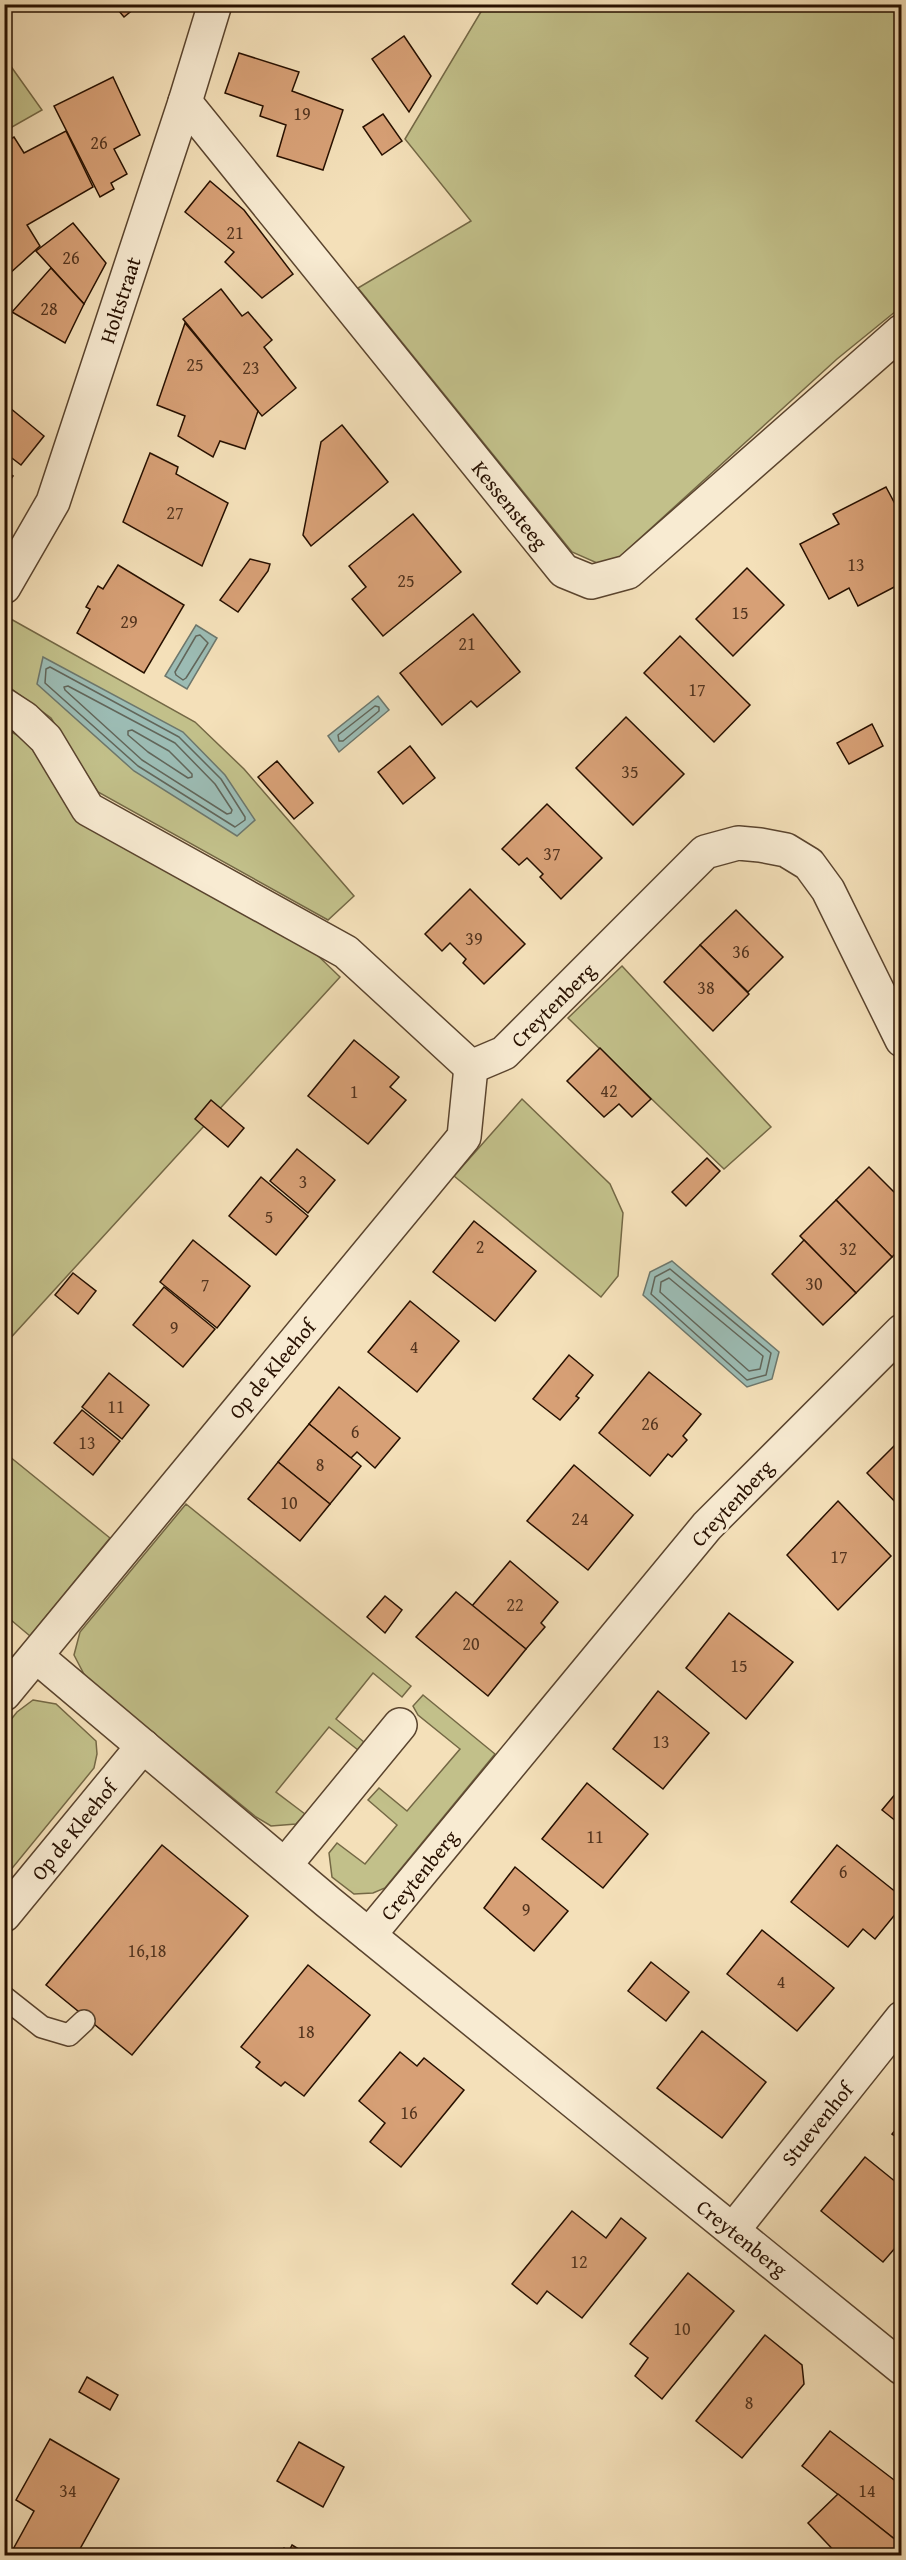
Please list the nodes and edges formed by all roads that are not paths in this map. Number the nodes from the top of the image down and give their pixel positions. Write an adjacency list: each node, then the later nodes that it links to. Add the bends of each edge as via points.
1 (215, 4): 2 (street, Holtstraat)
2 (185, 102): 3 (street, Kessensteeg, via 564,571 591,582 628,572); 4 (street, Holtstraat, via 53,502)
3 (902, 331)
4 (4, 587)
5 (4, 705): 7 (street, via 46,740 88,809 346,952)
6 (902, 1040): 7 (street, Creytenberg, via 828,890 809,864 786,850 738,843 705,852 504,1053)
7 (471, 1067): 9 (street, Op de Kleehof, via 464,1137)
8 (902, 1331): 15 (street, Creytenberg, via 707,1526)
9 (36, 1656): 10 (street, Op de Kleehof); 12 (street)
10 (4, 1694)
11 (400, 1725): 13 (street)
12 (143, 1746): 13 (street); 14 (street, Op de Kleehof)
13 (285, 1865): 15 (street)
14 (4, 1915)
15 (369, 1935): 19 (street, Creytenberg)
16 (4, 1997): 18 (lane, via 42,2026 69,2035)
17 (902, 2018): 19 (street, Stuevenhof)
18 (84, 2021)
19 (733, 2230): 20 (street, Creytenberg)
20 (902, 2368)

